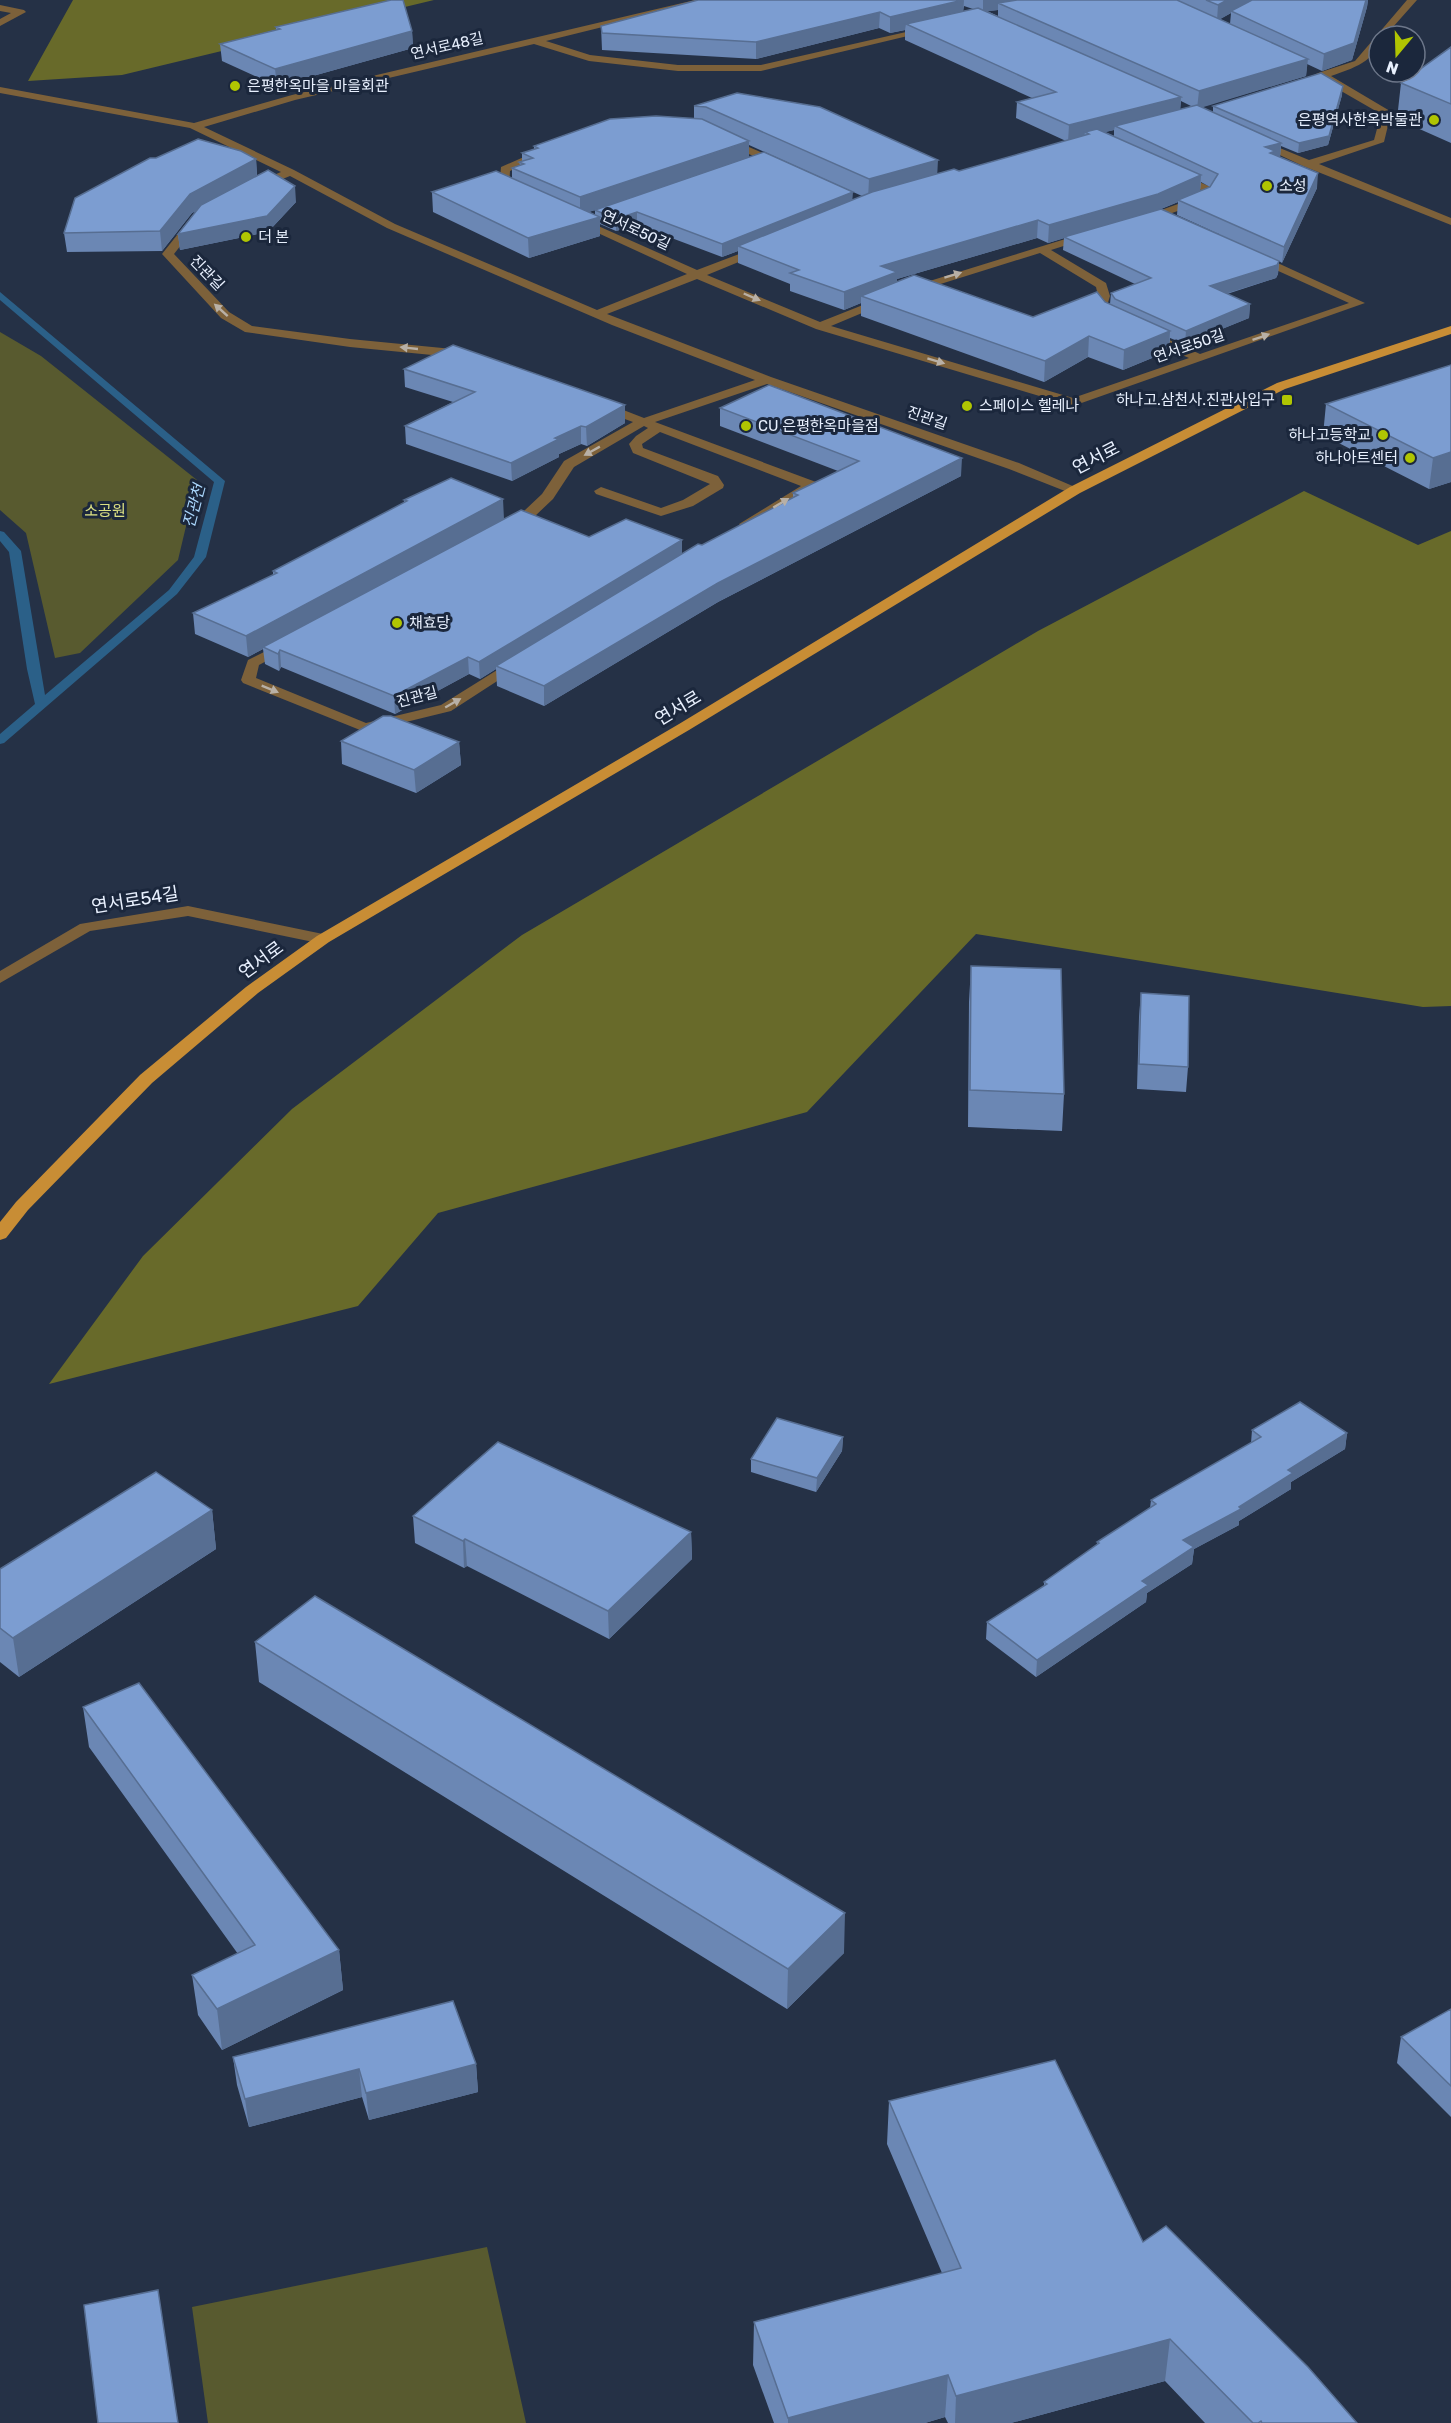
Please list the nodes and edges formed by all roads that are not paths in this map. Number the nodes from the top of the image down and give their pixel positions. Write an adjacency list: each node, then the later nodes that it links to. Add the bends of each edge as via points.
1 (6, 0): 4 (street)
2 (707, 0): 9 (street, 연서로48길)
3 (1412, 0): 7 (street)
4 (0, 3)
5 (0, 8): 6 (street, via 21,12)
6 (0, 22)
7 (1390, 24)
8 (933, 28): 9 (street, via 761,68 678,68 589,58)
9 (533, 40): 14 (street, 연서로48길, via 292,98)
10 (1367, 52): 11 (street, via 1359,63)
11 (1319, 74): 12 (street); 19 (street, via 1386,113 1379,142)
12 (1292, 86)
13 (0, 90): 14 (street, 진관길)
14 (194, 126): 23 (street, 진관길)
15 (715, 135): 18 (street)
16 (1246, 137): 19 (street)
17 (551, 148): 25 (street, via 506,169 503,188)
18 (766, 158): 20 (street); 21 (street)
19 (1307, 164): 29 (street)
20 (744, 165)
21 (786, 167)
22 (1168, 171): 28 (street, via 1209,190 1204,198 1167,217)
23 (290, 172): 24 (street); 35 (street, 진관길, via 391,226)
24 (243, 193)
25 (525, 198)
26 (206, 212): 40 (street, 진관길, one-way to 26, via 249,329 225,315 168,254 196,217)
27 (580, 218): 34 (street, 연서로50길)
28 (1139, 221)
29 (1451, 222)
30 (1096, 233): 32 (street)
31 (772, 244): 34 (street)
32 (1041, 249): 36 (street, via 1102,285 1101,307); 37 (street, one-way to 32, via 899,294)
33 (1248, 254): 41 (street, 연서로50길, one-way to 33, via 1359,303)
34 (698, 274): 35 (street); 37 (street, 연서로50길, one-way to 37)
35 (598, 313): 42 (street, 진관길)
36 (1119, 322)
37 (820, 326): 41 (street, 연서로50길, one-way to 41, via 1073,402)
38 (1451, 330): 46 (main road, 연서로, via 1281,386)
39 (1139, 331): 41 (street)
40 (476, 357)
41 (1199, 358)
42 (767, 380): 44 (street); 46 (street, 진관길)
43 (590, 401): 44 (street)
44 (643, 422): 45 (street); 48 (street, one-way to 48, via 569,464 548,496 528,514)
45 (662, 428): 47 (street, via 646,433 635,444 638,450 713,479 718,485 688,503 661,512); 49 (street, one-way to 45, via 811,484)
46 (1075, 490): 52 (main road, 연서로, via 684,727)
47 (601, 491)
48 (497, 531)
49 (734, 532)
50 (297, 640): 51 (street, 진관길, one-way to 51, via 253,663 248,680 365,728 446,708)
51 (531, 656)
52 (323, 939): 53 (street, 연서로54길, via 188,911 86,927); 54 (main road, 연서로, via 252,990 146,1079 22,1206)
53 (0, 978)
54 (0, 1234)

